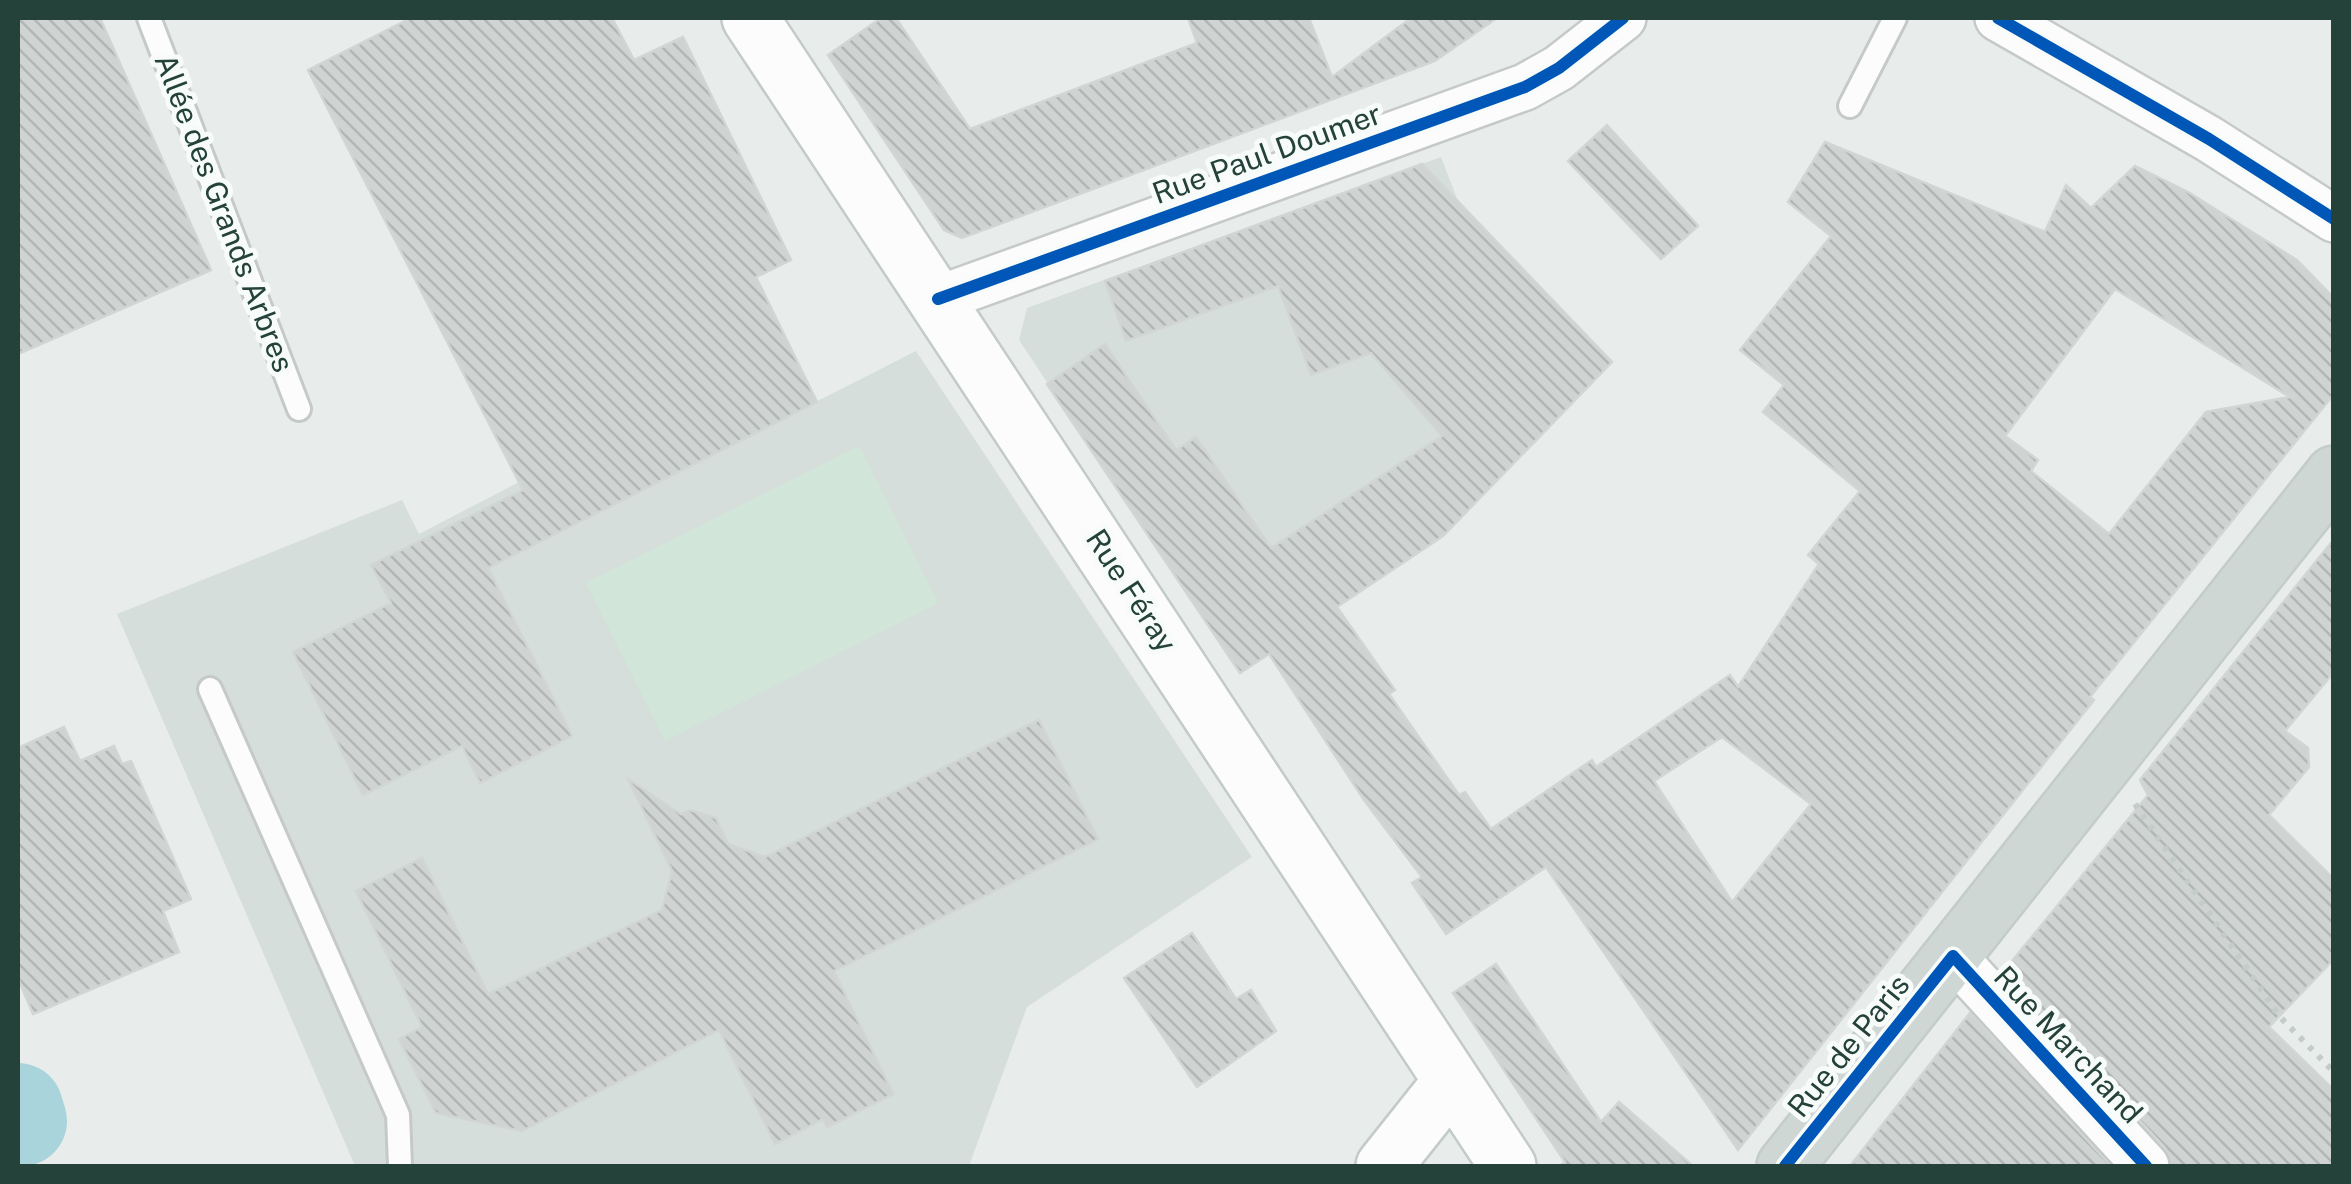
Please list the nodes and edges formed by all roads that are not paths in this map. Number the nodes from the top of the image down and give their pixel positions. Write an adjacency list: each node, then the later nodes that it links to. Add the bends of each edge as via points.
1 (149, 18): 9 (lane, Allée des Grands Arbres)
2 (750, 18): 8 (main road, Rue Féray)
3 (1895, 18): 6 (lane)
4 (1998, 18): 7 (street)
5 (1613, 26): 8 (street, Rue Paul Doumer, via 1526,87)
6 (1850, 106)
7 (2334, 219)
8 (938, 298): 13 (main road, Rue Féray)
9 (300, 410)
10 (2334, 474): 12 (main road, Rue de Paris)
11 (210, 689): 14 (lane, via 398,1115)
12 (1953, 956): 17 (main road, Rue de Paris); 18 (street, Rue Marchand)
13 (1450, 1083): 15 (main road); 16 (main road, Rue Féray)
14 (400, 1166)
15 (1384, 1166)
16 (1508, 1166)
17 (1785, 1166)
18 (2146, 1166)

